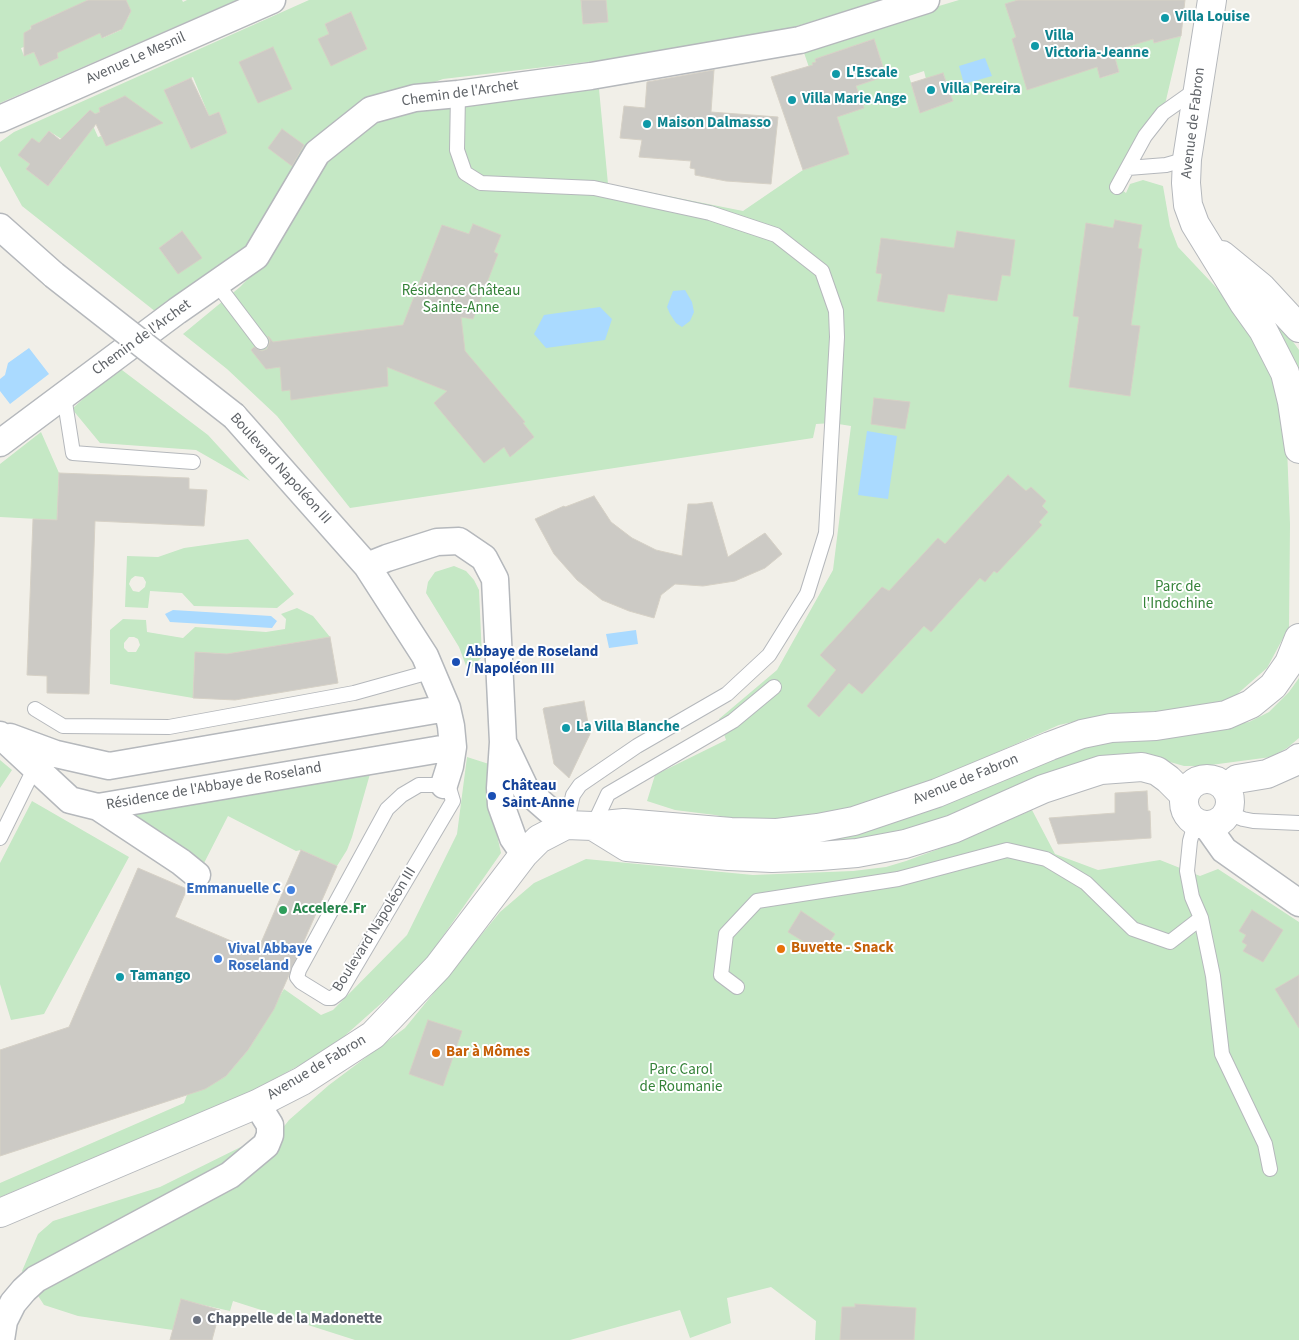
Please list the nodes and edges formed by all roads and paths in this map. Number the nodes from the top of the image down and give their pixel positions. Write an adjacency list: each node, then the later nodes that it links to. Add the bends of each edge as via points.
1 (272, 0): 6 (street, Avenue Le Mesnil)
2 (926, 0): 5 (street, Chemin de l'Archet, via 800,40 591,76)
3 (1212, 0): 4 (street, Avenue de Fabron)
4 (1198, 89): 7 (street, Avenue de Fabron); 8 (lane, via 1164,113 1145,136)
5 (458, 94): 11 (street, Chemin de l'Archet, via 415,98 371,110 317,153 256,256); 35 (lane, via 457,150 465,173 481,183 594,188 710,214 776,235 822,271 836,311 826,533 807,594 769,655 727,694 637,746 580,785 573,795)
6 (0, 119)
7 (1187, 159): 8 (lane, via 1166,165); 12 (street, Avenue de Fabron, via 1188,205 1194,224)
8 (1128, 168): 9 (lane)
9 (1118, 187)
10 (0, 227): 19 (street, Boulevard Napoléon III, bridge, via 54,275 234,416)
11 (217, 284): 14 (lane); 15 (street, Chemin de l'Archet)
12 (1252, 294): 13 (street, Avenue de Fabron); 17 (street, Avenue de Fabron, via 1263,330 1285,373)
13 (1299, 328)
14 (261, 342)
15 (64, 396): 16 (street, Chemin de l'Archet); 18 (lane, via 73,453)
16 (0, 443)
17 (1299, 449)
18 (193, 462)
19 (367, 566): 21 (street, Boulevard Napoléon III); 26 (street, via 437,542 459,541 484,558 495,579)
20 (1299, 638): 36 (street, Avenue de Fabron, via 1289,663 1273,686 1251,704 1226,715 1082,734 937,794 854,821 777,833 624,822)
21 (433, 671): 23 (street, Boulevard Napoléon III); 24 (lane, via 354,693 169,727 63,726)
22 (774, 687): 36 (lane, via 733,721 608,794)
23 (447, 708): 25 (street, Résidence de l'Abbaye de Roseland, via 109,766 56,754); 27 (street, Boulevard Napoléon III)
24 (34, 709)
25 (0, 734): 29 (street, Résidence de l'Abbaye de Roseland)
26 (503, 742): 35 (street, via 526,790); 38 (street, via 501,805 513,838)
27 (453, 747): 30 (street, Boulevard Napoléon III); 32 (street, Résidence de l'Abbaye de Roseland)
28 (1299, 758): 33 (street, via 1267,774 1237,779)
29 (35, 767): 32 (street, Résidence de l'Abbaye de Roseland, via 70,800); 37 (lane)
30 (444, 785): 30 (lane, Boulevard Napoléon III, via 419,785 387,809 299,970 297,977 301,982 327,998 340,992 453,801)
31 (1184, 795): 33 (street, via 1186,814); 33 (street, via 1193,783 1214,780); 36 (street, Avenue de Fabron, via 1156,771 1142,767 1101,770 1043,789 953,829 906,844 820,856 729,856 627,847)
32 (98, 807): 39 (street)
33 (1214, 813): 34 (lane, via 1253,821); 40 (street, via 1224,850); 41 (lane, via 1190,841 1187,871 1192,897)
34 (1299, 823)
35 (566, 825): 36 (street, Avenue de Fabron); 38 (street, Avenue de Fabron, via 539,839)
36 (593, 826)
37 (0, 838)
38 (524, 854): 43 (street, Avenue de Fabron, via 438,967 373,1034 302,1081)
39 (197, 875)
40 (1299, 903)
41 (1201, 918): 42 (lane, via 1170,942 1133,929 1086,883 1046,858 1007,850 898,879 757,901 726,934 722,974); 44 (lane, via 1213,976 1222,1054 1265,1144)
42 (738, 986)
43 (257, 1104): 45 (street, Avenue de Fabron); 46 (street, via 270,1125 266,1145 230,1175 36,1279 13,1302 4,1320)
44 (1270, 1169)
45 (0, 1213)
46 (1, 1340)

